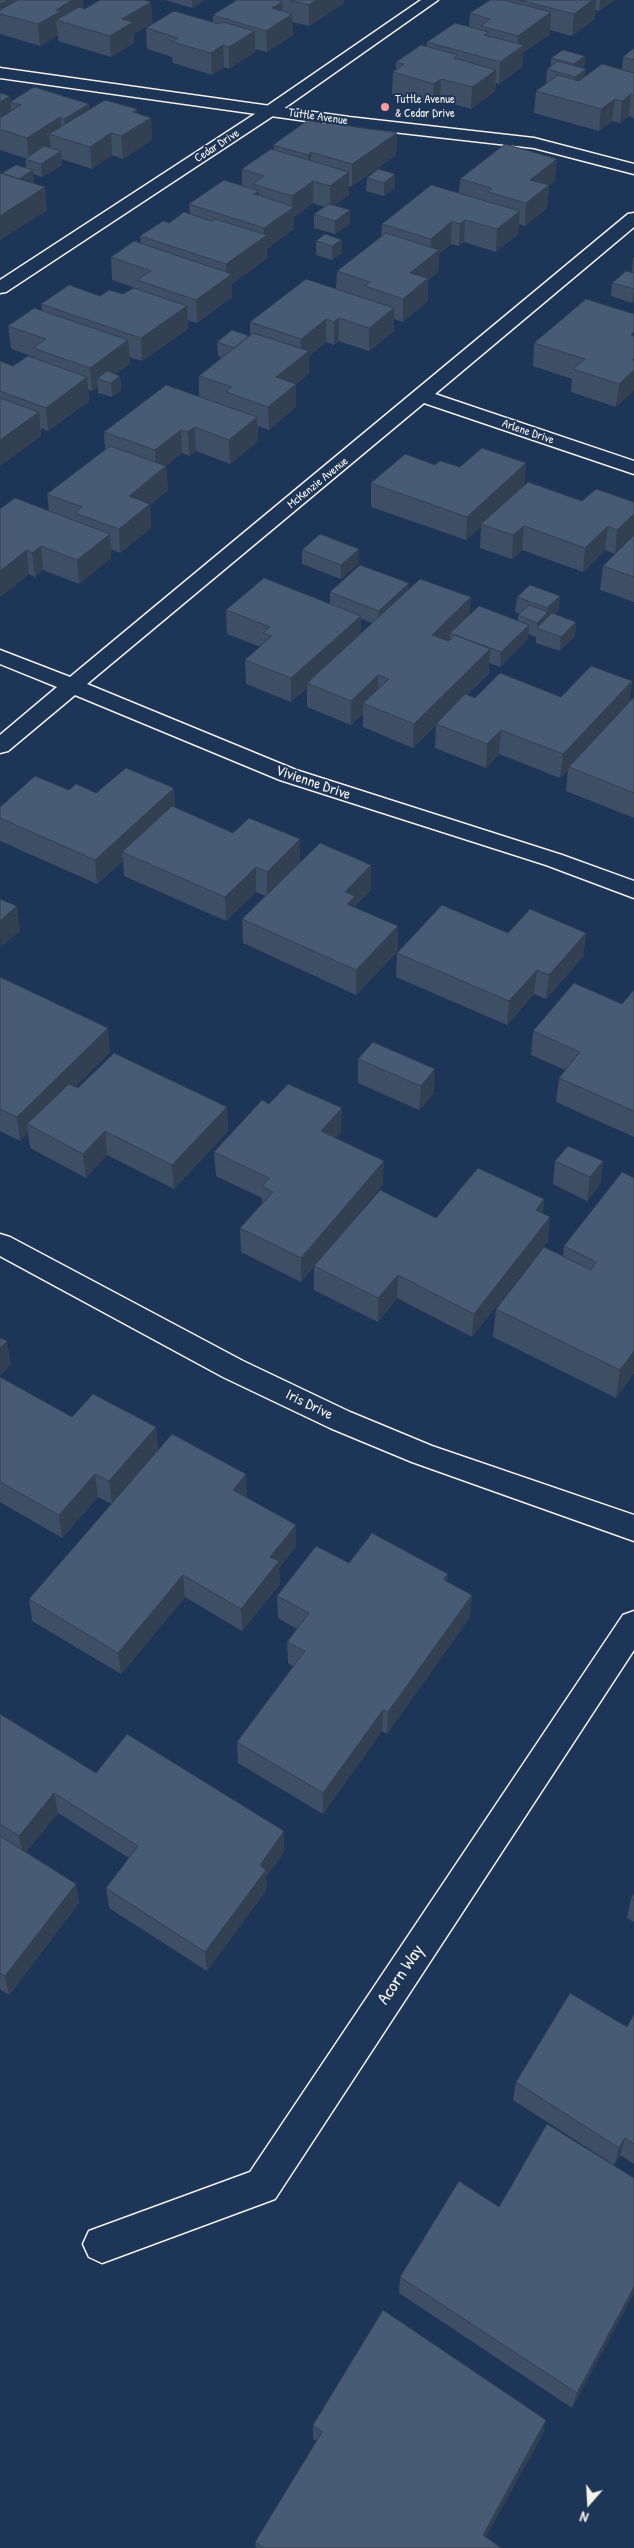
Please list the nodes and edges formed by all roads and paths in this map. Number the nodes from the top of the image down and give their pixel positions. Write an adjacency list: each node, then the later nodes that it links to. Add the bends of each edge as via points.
1 (431, 0): 3 (street, Cedar Drive)
2 (0, 73): 3 (street, Tuttle Avenue)
3 (270, 111): 4 (street, Tuttle Avenue, via 534,143); 6 (street, Cedar Drive)
4 (634, 169)
5 (634, 218): 7 (street, McKenzie Avenue)
6 (0, 288)
7 (423, 396): 8 (street, Arlene Drive); 10 (street, McKenzie Avenue)
8 (634, 468)
9 (0, 656): 10 (street, Vivienne Drive)
10 (72, 685): 11 (street, McKenzie Avenue); 12 (street, Vivienne Drive, via 288,775 554,860)
11 (0, 746)
12 (634, 890)
13 (0, 1244): 14 (street, Iris Drive, via 234,1369 340,1420 422,1454)
14 (634, 1528)
15 (634, 1624): 16 (street, Acorn Way, via 262,2186)
16 (102, 2244)

